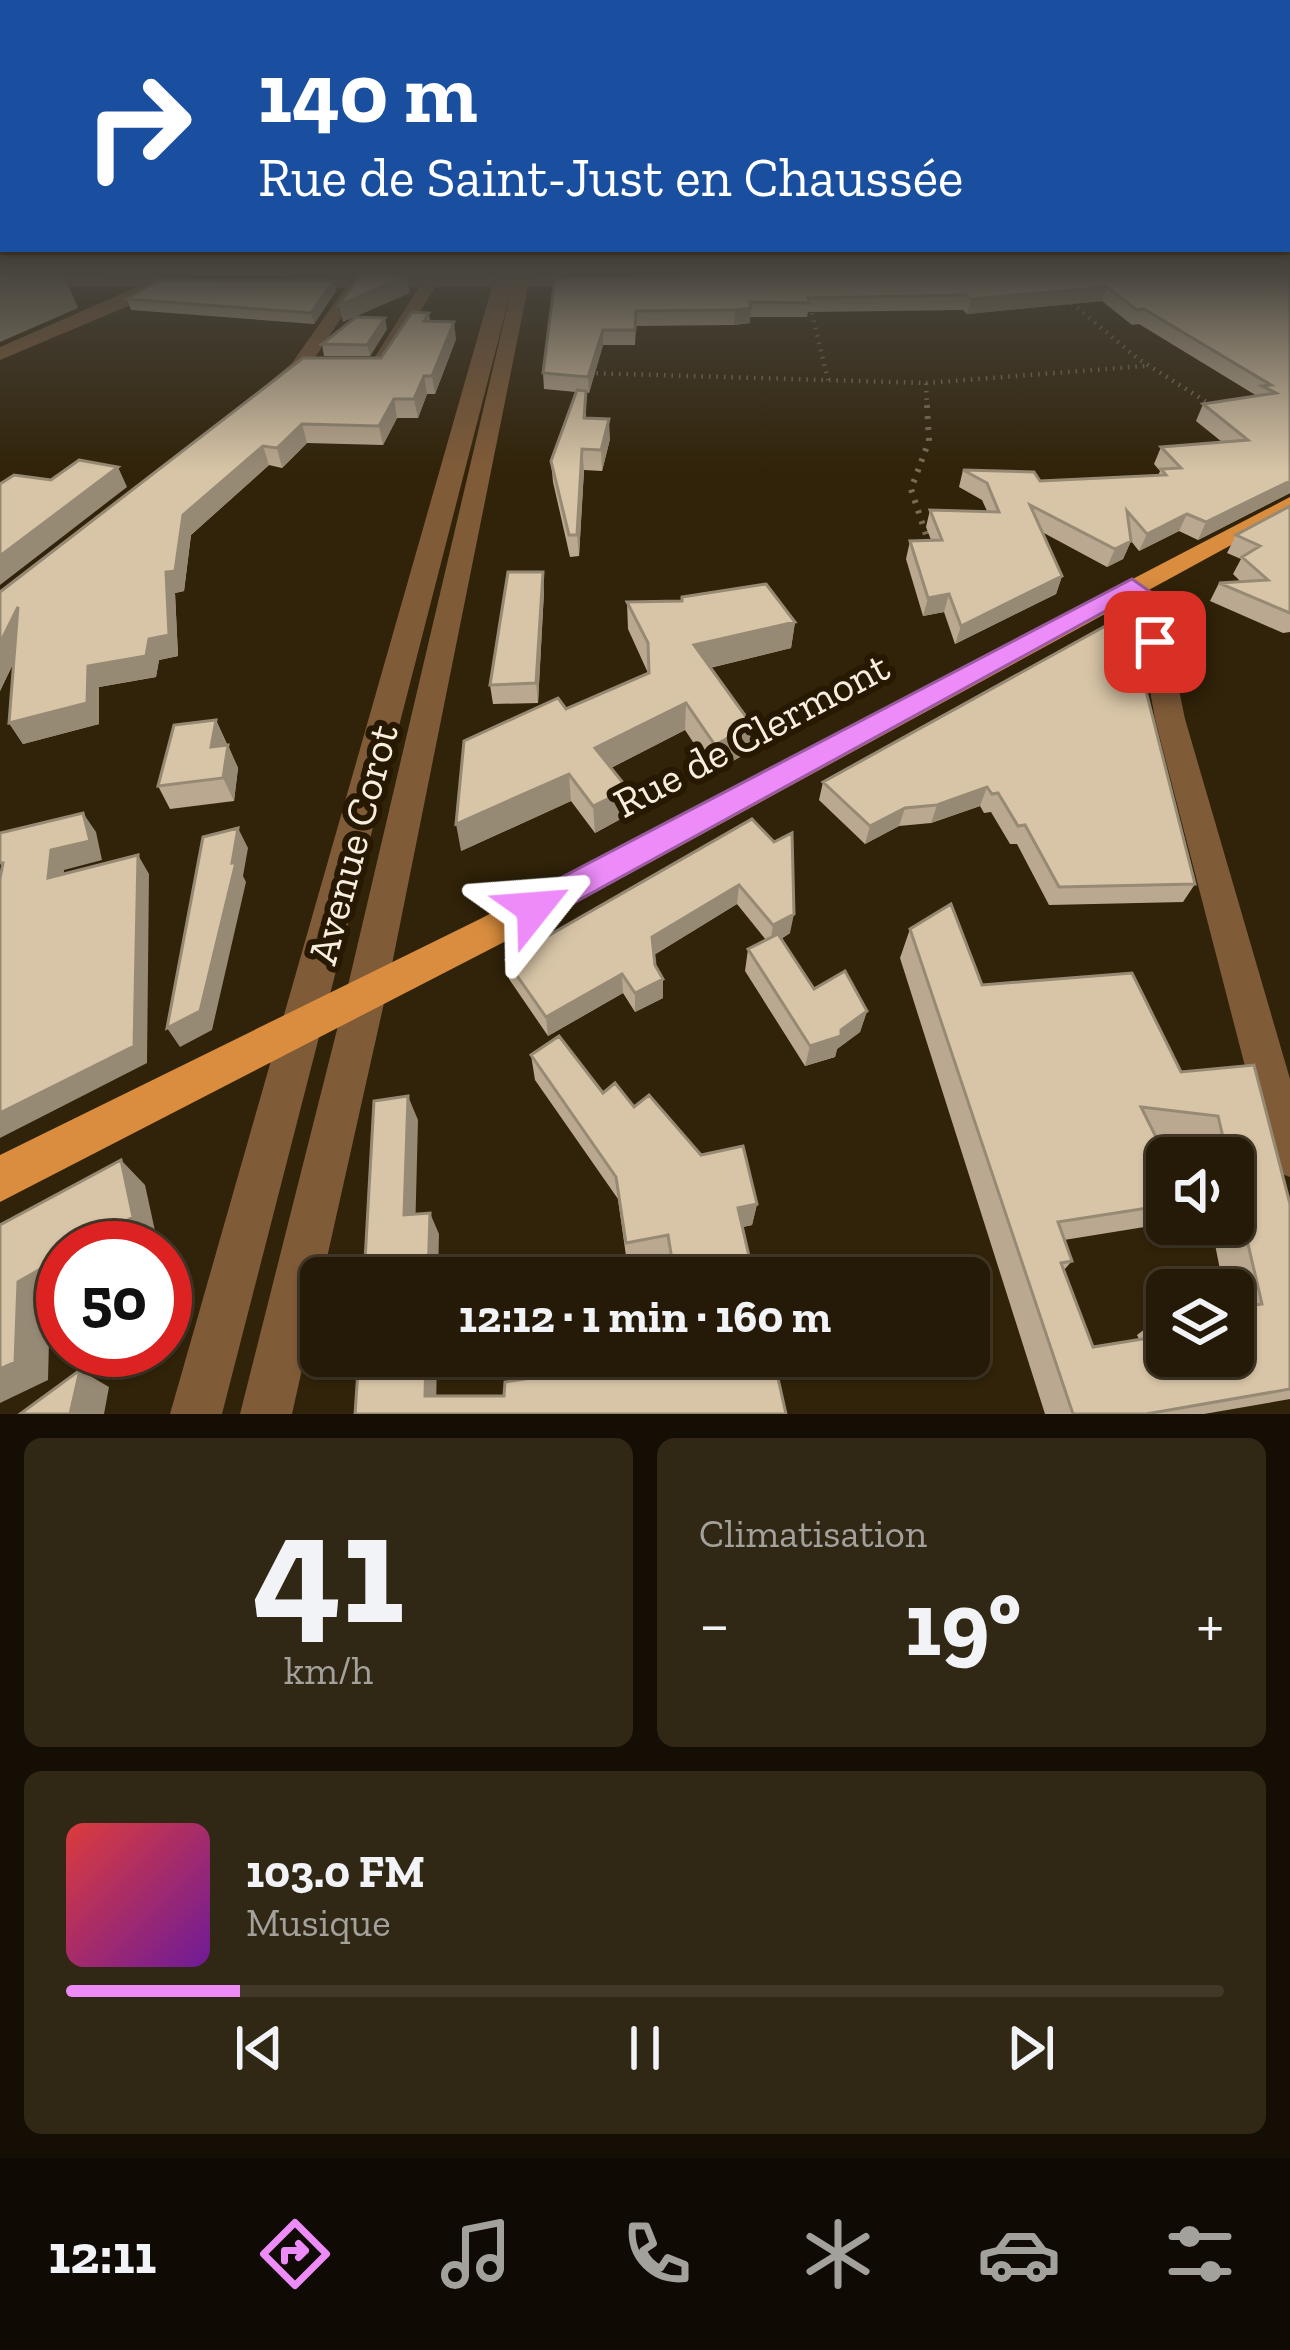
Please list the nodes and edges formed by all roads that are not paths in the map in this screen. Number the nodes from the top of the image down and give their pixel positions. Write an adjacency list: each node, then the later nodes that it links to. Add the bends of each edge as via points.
1 (35, 339): 6 (street)
2 (316, 339): 7 (street)
3 (388, 339): 9 (street)
4 (495, 339): 14 (street, Avenue Corot)
5 (500, 339): 13 (street, Avenue Corot)
6 (0, 354)
7 (300, 365): 8 (street); 10 (street)
8 (335, 366)
9 (367, 367)
10 (259, 399)
11 (1290, 504): 12 (main road, Rue de Clermont)
12 (1132, 586): 13 (main road, Rue de Clermont); 15 (street, via 1147,598 1169,719)
13 (366, 994): 14 (main road, Rue de Clermont); 18 (street, Avenue Corot)
14 (305, 1024): 16 (main road, Rue de Clermont); 17 (street, Avenue Corot)
15 (1290, 1155)
16 (0, 1179)
17 (196, 1414)
18 (266, 1414)

